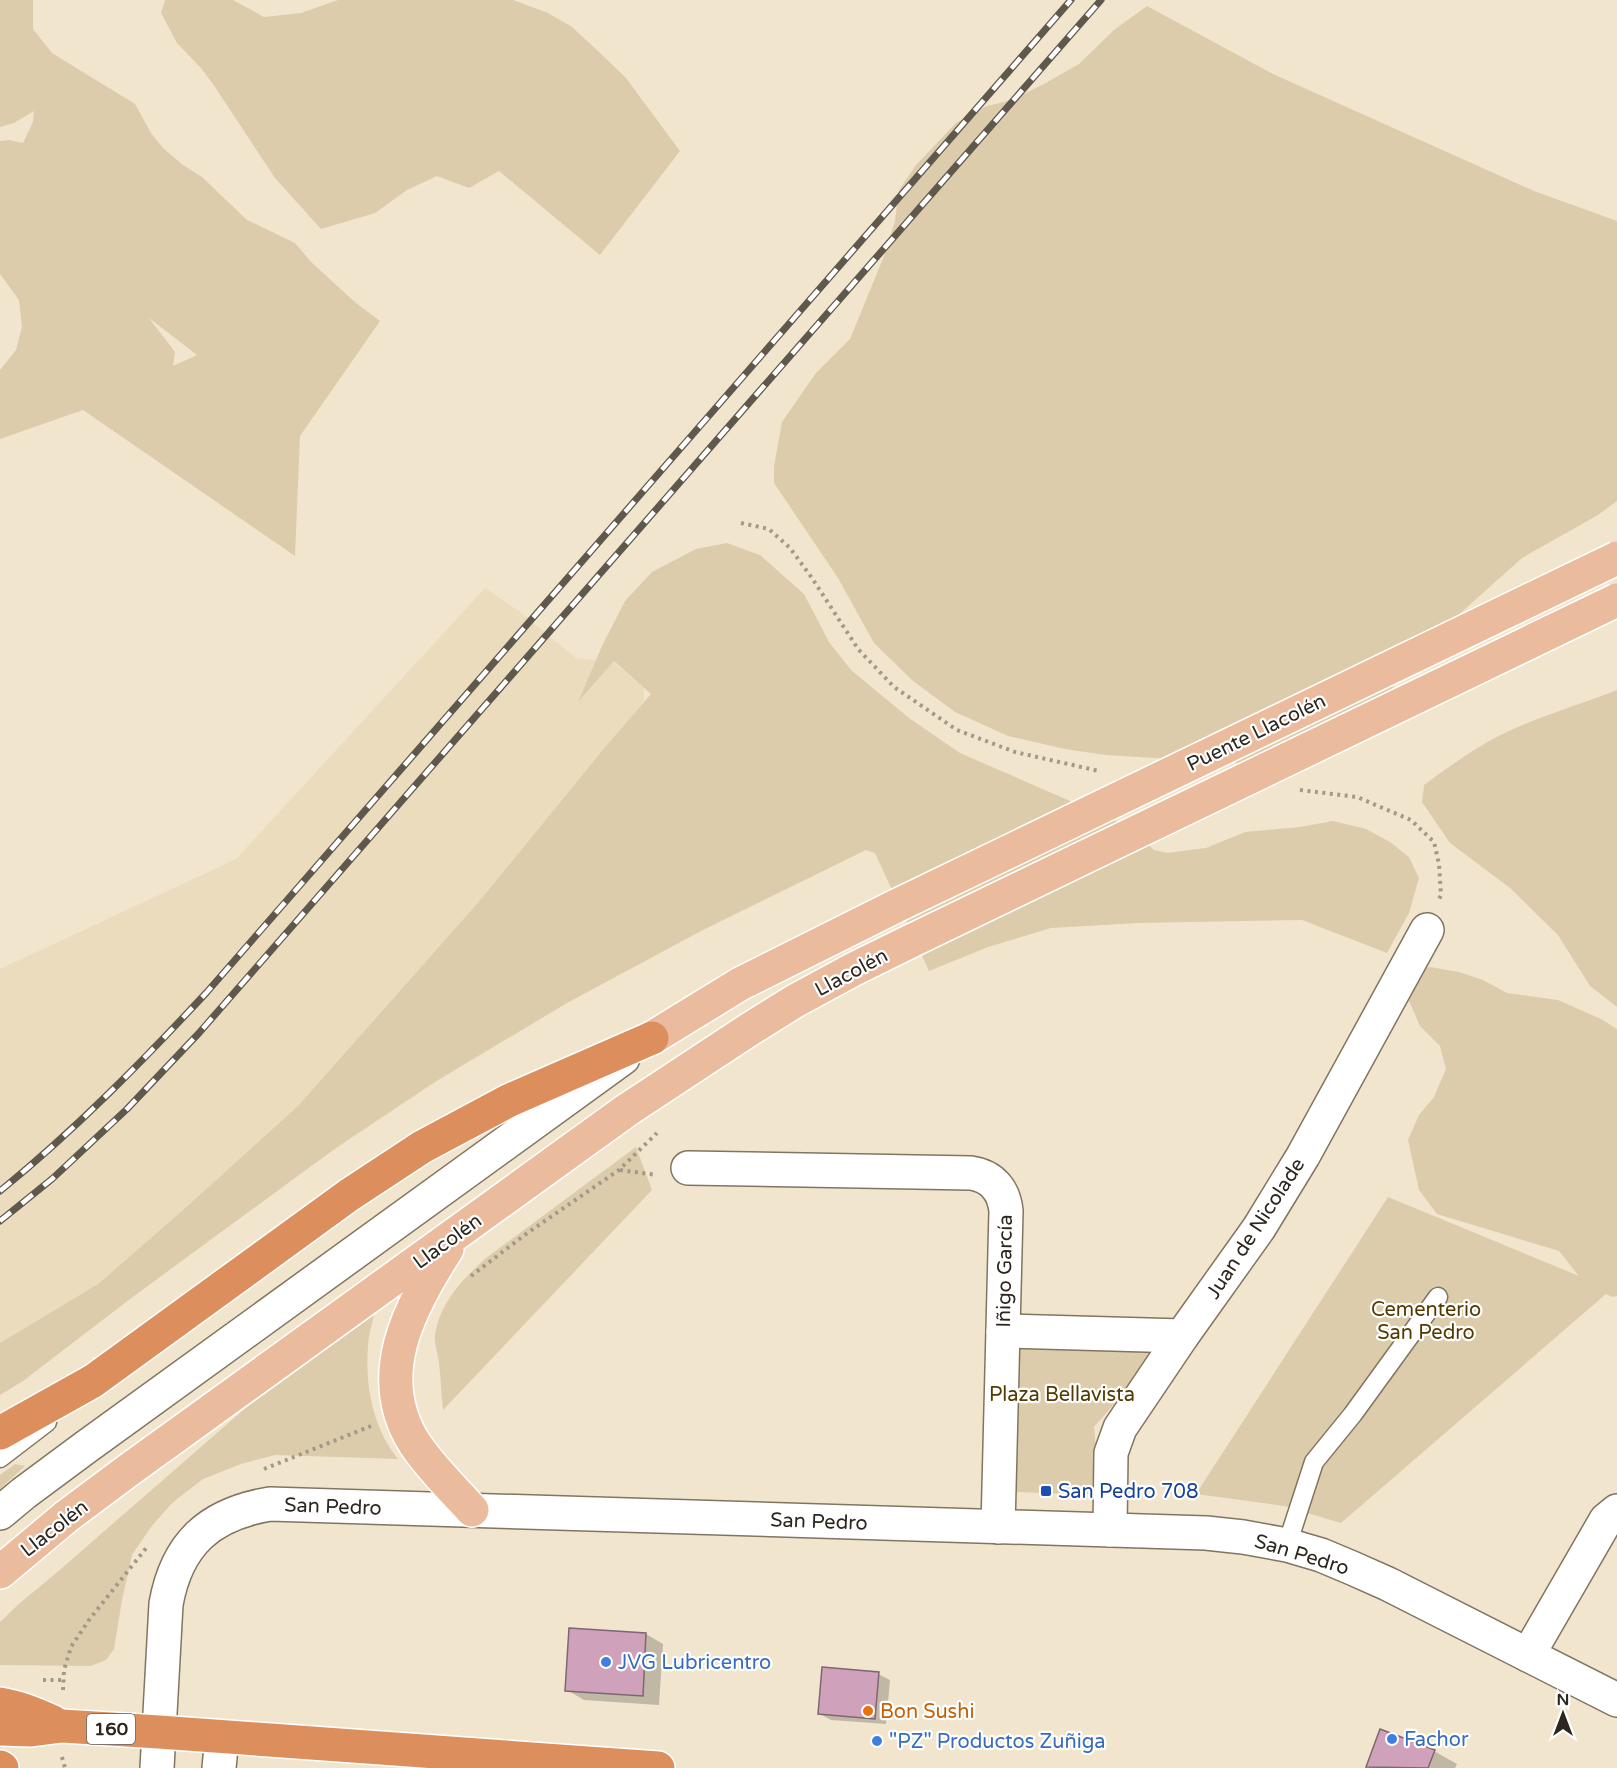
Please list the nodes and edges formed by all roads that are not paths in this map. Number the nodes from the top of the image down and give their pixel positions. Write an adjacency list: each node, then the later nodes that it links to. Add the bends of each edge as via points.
1 (1617, 558): 3 (main road, Puente Llacolén, bridge)
2 (1617, 600): 5 (main road, Puente Llacolén, bridge)
3 (896, 906): 6 (main road, Llacolén, via 740,984)
4 (1427, 930): 11 (street, Juan de Nicolade, via 1303,1156 1259,1228)
5 (913, 940): 8 (main road, Llacolén, via 750,1029 627,1110)
6 (652, 1038): 12 (highway, via 508,1101 412,1153); 17 (street, Llacolén)
7 (688, 1168): 10 (street, Iñigo García, via 971,1173 988,1178 1005,1200)
8 (456, 1235): 15 (main road, via 427,1280 405,1327 397,1357 396,1389 401,1414 414,1443); 21 (main road, Llacolén, via 130,1469)
9 (1438, 1297): 20 (lane, via 1314,1462)
10 (1003, 1331): 11 (street); 18 (street, Iñigo García)
11 (1182, 1336): 19 (street, Juan de Nicolade, via 1116,1438 1111,1453)
12 (93, 1381): 13 (highway); 14 (lane)
13 (0, 1433)
14 (0, 1458)
15 (472, 1510): 18 (street, San Pedro); 27 (street, San Pedro, via 270,1504 250,1507 214,1524 186,1551 169,1585)
16 (1617, 1511): 22 (street, via 1606,1520)
17 (0, 1513)
18 (998, 1527): 19 (street, San Pedro)
19 (1110, 1530): 20 (street, San Pedro, via 1243,1536)
20 (1287, 1545): 22 (street, San Pedro, via 1388,1584)
21 (0, 1572)
22 (1528, 1655): 23 (street, San Pedro)
23 (1617, 1700)
24 (0, 1704): 25 (highway, 160)
25 (62, 1726): 26 (highway, 160); 27 (highway, 160)
26 (0, 1728)
27 (159, 1732): 28 (highway, 160); 29 (street, San Pedro)
28 (220, 1752): 30 (highway, 160)
29 (157, 1768)
30 (658, 1768)

